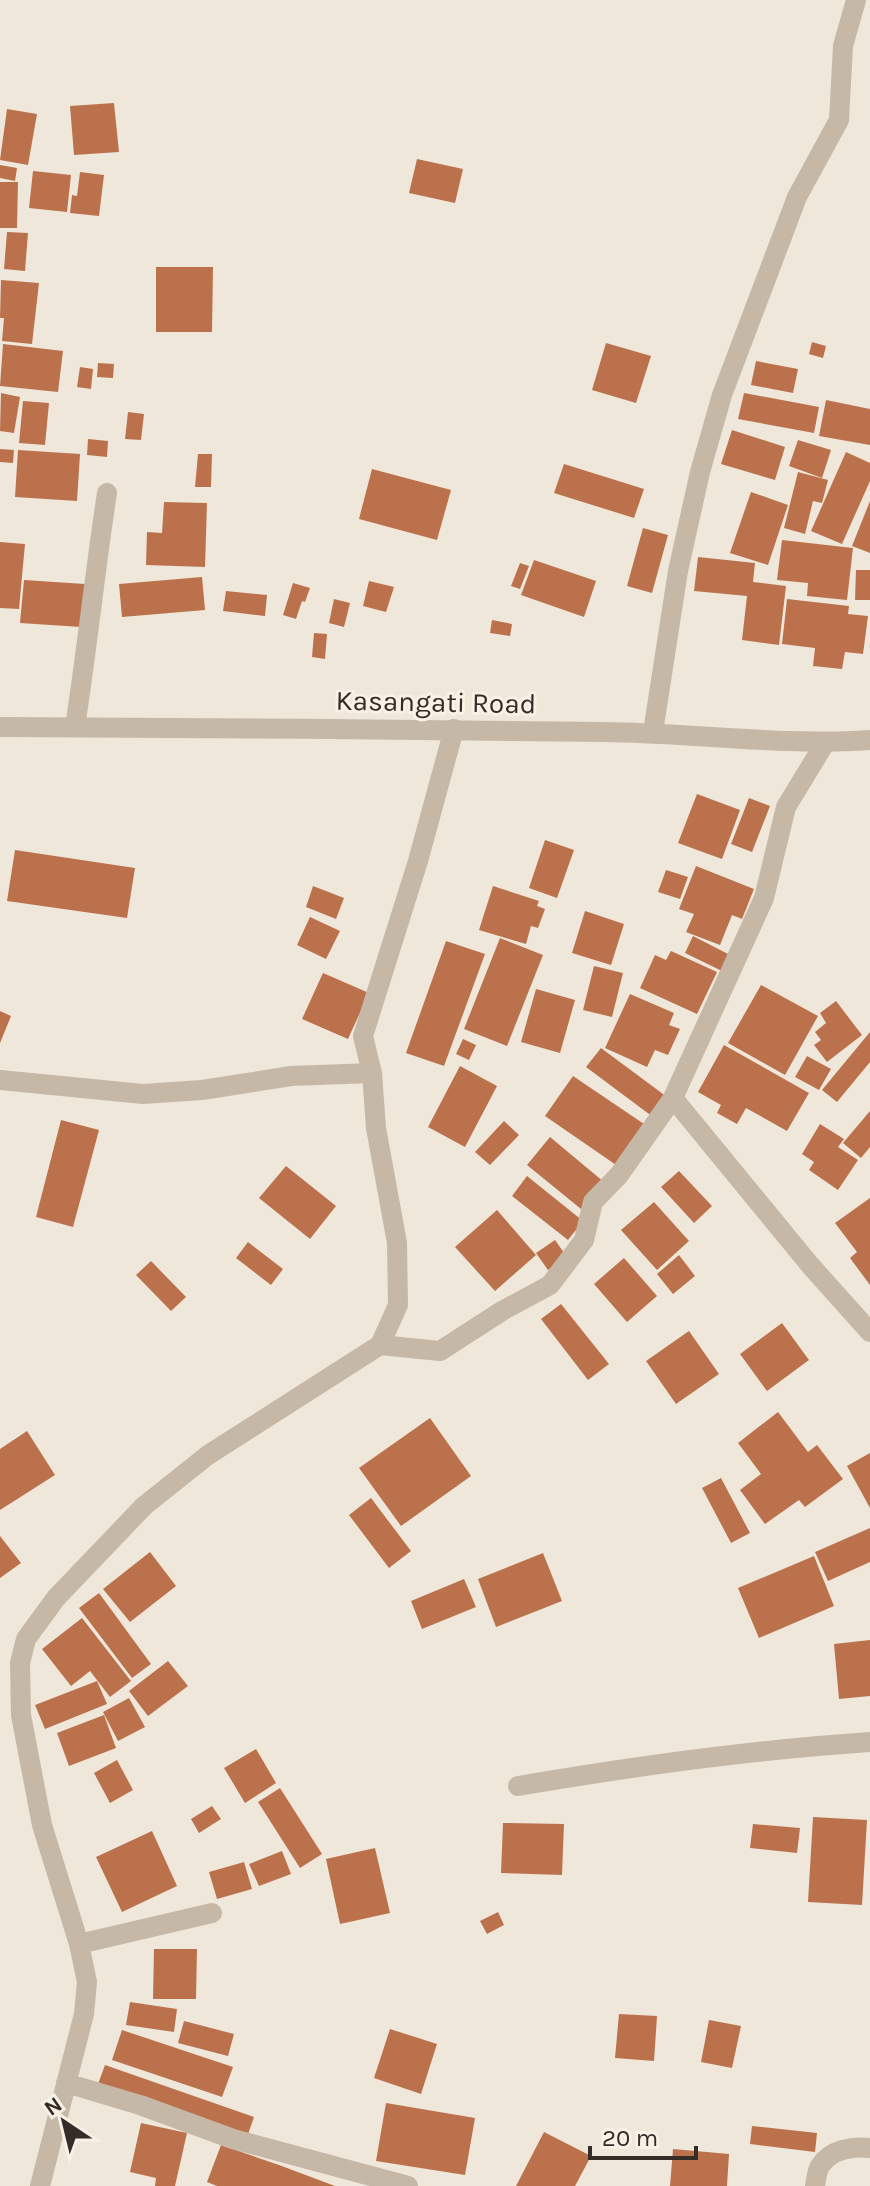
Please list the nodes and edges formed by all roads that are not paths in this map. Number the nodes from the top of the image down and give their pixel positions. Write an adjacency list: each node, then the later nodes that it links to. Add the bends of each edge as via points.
1 (856, 0): 6 (street, via 843,46 839,120 797,197 722,395 700,472 678,571)
2 (107, 493): 4 (street)
3 (0, 727): 4 (street, Kasangati Road)
4 (75, 727): 5 (street, Kasangati Road)
5 (454, 729): 6 (street, Kasangati Road); 9 (street, via 363,1036)
6 (653, 732): 8 (street, Kasangati Road)
7 (870, 740): 8 (street, Kasangati Road)
8 (825, 743): 11 (street, via 786,807 764,898)
9 (372, 1073): 10 (street, via 291,1076 143,1094); 13 (street, via 376,1128 397,1243 398,1305)
10 (0, 1080)
11 (673, 1098): 12 (street); 13 (street, via 619,1175 593,1202 584,1240 550,1285 440,1351)
12 (870, 1332)
13 (380, 1345): 14 (street, via 208,1455 144,1506 56,1598)
14 (10, 1663): 18 (street, via 42,1825)
15 (870, 1742): 16 (street, via 652,1763)
16 (518, 1786)
17 (212, 1913): 18 (street)
18 (79, 1944): 19 (street, via 87,1982)
19 (66, 2083): 21 (street); 22 (street, via 233,2139)
20 (870, 2148): 23 (street, via 837,2152 820,2166)
21 (40, 2186)
22 (408, 2186)
23 (815, 2186)

